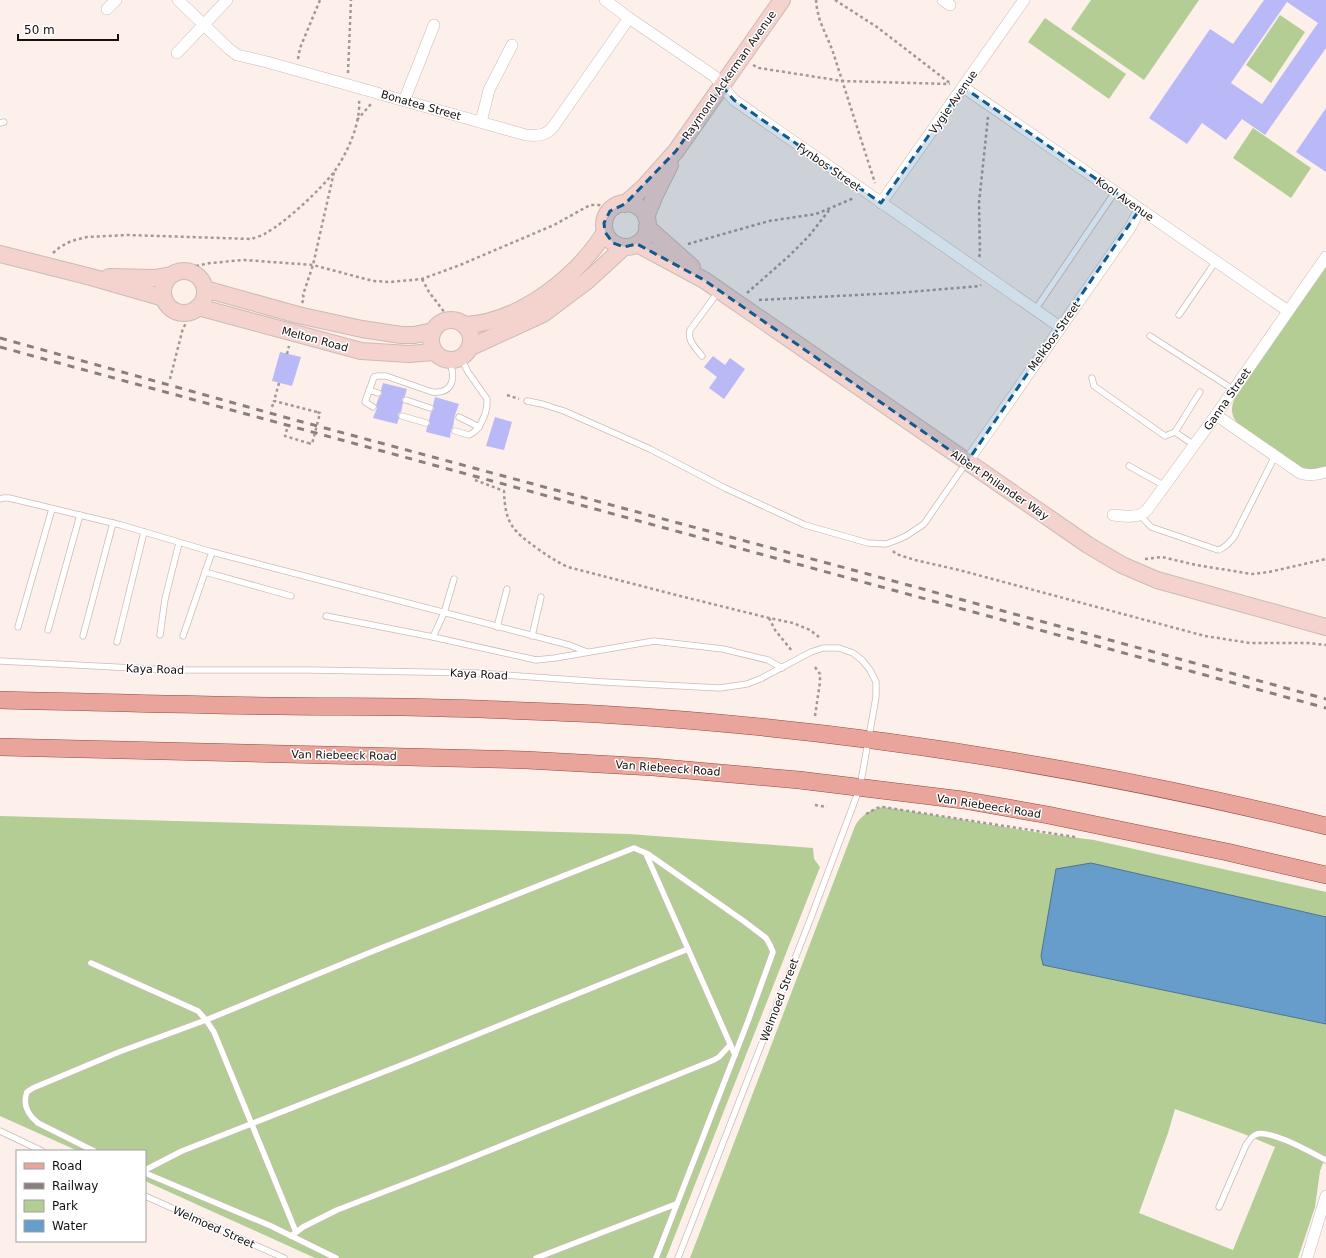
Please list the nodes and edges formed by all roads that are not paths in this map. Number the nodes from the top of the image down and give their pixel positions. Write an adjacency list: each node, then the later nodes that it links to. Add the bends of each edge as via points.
1 (116, 0): 7 (street)
2 (178, 0): 9 (street, Bonatea Street)
3 (227, 0): 9 (street)
4 (604, 0): 8 (street, Fynbos Street)
5 (782, 0): 13 (street, Raymond Ackerman Avenue)
6 (1024, 0): 14 (street, Vygie Avenue)
7 (107, 9)
8 (629, 18): 13 (street, Fynbos Street, via 714,76); 16 (street, Bonatea Street, via 550,131 526,135)
9 (203, 24): 12 (street); 15 (street, Bonatea Street, via 237,55)
10 (434, 25): 15 (street)
11 (512, 45): 16 (street, via 489,90)
12 (177, 53)
13 (722, 86): 17 (street, Raymond Ackerman Avenue); 19 (street, Fynbos Street, via 734,100)
14 (963, 87): 18 (street, Kool Avenue); 19 (street, Vygie Avenue)
15 (404, 100): 16 (street, Bonatea Street)
16 (481, 122)
17 (676, 151): 20 (street, Raymond Ackerman Avenue); 22 (street, Raymond Ackerman Avenue, via 655,195)
18 (1116, 192): 21 (street, Kool Avenue); 35 (lane)
19 (881, 203): 35 (street, Fynbos Street)
20 (625, 204): 22 (street, via 638,207); 23 (street, via 610,211 605,219)
21 (1140, 210): 27 (street, Kool Avenue); 39 (street, Melkbos Street)
22 (647, 222): 24 (street, via 646,234); 30 (street, Albert Philander Way)
23 (605, 232): 24 (street, via 613,243); 38 (street, via 588,255 548,293 506,316 484,323)
24 (631, 245): 30 (street, Albert Philander Way); 43 (street, via 543,314)
25 (0, 254): 29 (street)
26 (1326, 257): 36 (street, Ganna Street)
27 (1216, 261): 36 (street, Kool Avenue); 37 (lane)
28 (171, 275): 29 (street, via 155,278); 31 (street, via 183,271 192,272 199,277); 33 (street, via 164,286)
29 (91, 277): 33 (street)
30 (704, 280): 32 (street, Albert Philander Way)
31 (205, 289): 34 (street, via 204,298); 40 (street, Melton Road, via 298,315 362,329 401,335)
32 (720, 290): 44 (lane, via 690,330 689,337); 63 (street, Albert Philander Way)
33 (164, 298): 34 (street, via 170,307 178,312 190,312)
34 (198, 307): 42 (street, Melton Road, via 361,351 409,354)
35 (1035, 310): 39 (street, Fynbos Street)
36 (1288, 311): 47 (street, Ganna Street)
37 (1179, 315)
38 (464, 325): 40 (street, via 447,320); 43 (street, via 470,336)
39 (1060, 328): 63 (street, Melkbos Street)
40 (433, 331): 42 (street, via 430,338)
41 (1150, 336): 47 (lane)
42 (434, 352): 43 (street, via 438,356)
43 (460, 355): 46 (lane, via 453,371 452,383 439,393 382,375 374,377); 58 (lane, via 468,372 487,399 487,411)
44 (702, 356)
45 (1092, 378): 60 (lane, via 1094,386 1165,436)
46 (369, 390): 49 (lane); 52 (lane, via 365,402)
47 (1234, 390): 54 (street, Ganna Street)
48 (1200, 392): 60 (lane)
49 (378, 393)
50 (406, 400): 53 (lane)
51 (527, 401): 63 (lane, via 571,414 650,449 805,525 868,543 886,544 906,536 924,524)
52 (373, 408)
53 (430, 408)
54 (1216, 415): 61 (street, Ganna Street); 62 (street)
55 (402, 416): 57 (lane)
56 (459, 417): 58 (lane)
57 (426, 423)
58 (479, 427): 59 (lane, via 469,435)
59 (455, 430)
60 (1175, 432): 61 (lane)
61 (1194, 445): 66 (street, Ganna Street)
62 (1275, 456): 65 (street, via 1300,473 1318,475); 71 (lane, via 1234,537 1221,549 1151,527)
63 (967, 462): 85 (street, Albert Philander Way, via 1088,545 1127,568 1157,580)
64 (1129, 466): 66 (lane)
65 (1326, 472)
66 (1165, 486): 71 (street, Ganna Street)
67 (0, 499): 68 (lane, via 9,498)
68 (52, 509): 69 (lane); 83 (lane)
69 (80, 515): 72 (lane); 86 (lane)
70 (1113, 515): 71 (street)
71 (1140, 515)
72 (113, 523): 73 (lane); 88 (lane)
73 (144, 532): 74 (lane); 92 (lane)
74 (179, 543): 75 (lane); 87 (lane, via 165,599)
75 (212, 552): 76 (lane); 81 (lane)
76 (205, 572): 79 (lane); 89 (lane)
77 (454, 579): 81 (lane)
78 (507, 589): 84 (lane)
79 (291, 596)
80 (541, 597): 90 (lane)
81 (444, 613): 84 (lane); 91 (lane)
82 (326, 616): 91 (lane)
83 (18, 627)
84 (497, 627): 90 (lane)
85 (1326, 627)
86 (48, 630)
87 (160, 635)
88 (83, 636)
89 (184, 636)
90 (532, 636): 93 (lane)
91 (433, 637): 93 (lane, via 536,660)
92 (117, 642)
93 (587, 652): 95 (lane, via 654,641 723,649 768,660)
94 (0, 660): 95 (lane, Kaya Road, via 171,670 477,673 720,688 747,684)
95 (782, 668): 97 (lane, Kaya Road, via 823,648 839,648 853,653 862,660 876,682)
96 (0, 700): 97 (main road, via 441,708 592,714)
97 (870, 740): 99 (lane, Welmoed Street); 100 (main road, via 990,757 1130,782)
98 (0, 747): 99 (main road, Van Riebeeck Road, via 526,760 704,771)
99 (860, 788): 102 (main road, Van Riebeeck Road, via 963,800 1048,815); 125 (lane, Welmoed Street)
100 (1326, 826)
101 (646, 853): 103 (lane); 105 (lane, via 634,848 628,850); 107 (lane, via 745,922 770,944 773,952)
102 (1326, 875)
103 (688, 949): 106 (lane); 108 (lane)
104 (92, 963): 105 (lane, via 198,1012)
105 (206, 1020): 108 (lane, via 214,1032); 111 (lane, via 119,1052 27,1092 25,1104 33,1119)
106 (730, 1045): 107 (lane); 119 (lane, via 714,1060 338,1210)
107 (735, 1055): 117 (lane)
108 (251, 1123): 113 (lane, via 182,1151); 119 (lane)
109 (0, 1131): 110 (lane)
110 (40, 1150)
111 (92, 1150)
112 (1326, 1160): 118 (lane, via 1269,1135 1252,1136)
113 (146, 1169)
114 (146, 1173): 120 (lane)
115 (146, 1196): 121 (lane, Welmoed Street)
116 (1326, 1196): 126 (street)
117 (676, 1204): 123 (lane); 124 (lane)
118 (1219, 1208)
119 (296, 1232): 120 (lane)
120 (291, 1236): 122 (lane)
121 (284, 1258)
122 (336, 1258)
123 (536, 1258)
124 (656, 1258)
125 (678, 1258)
126 (1307, 1258)

